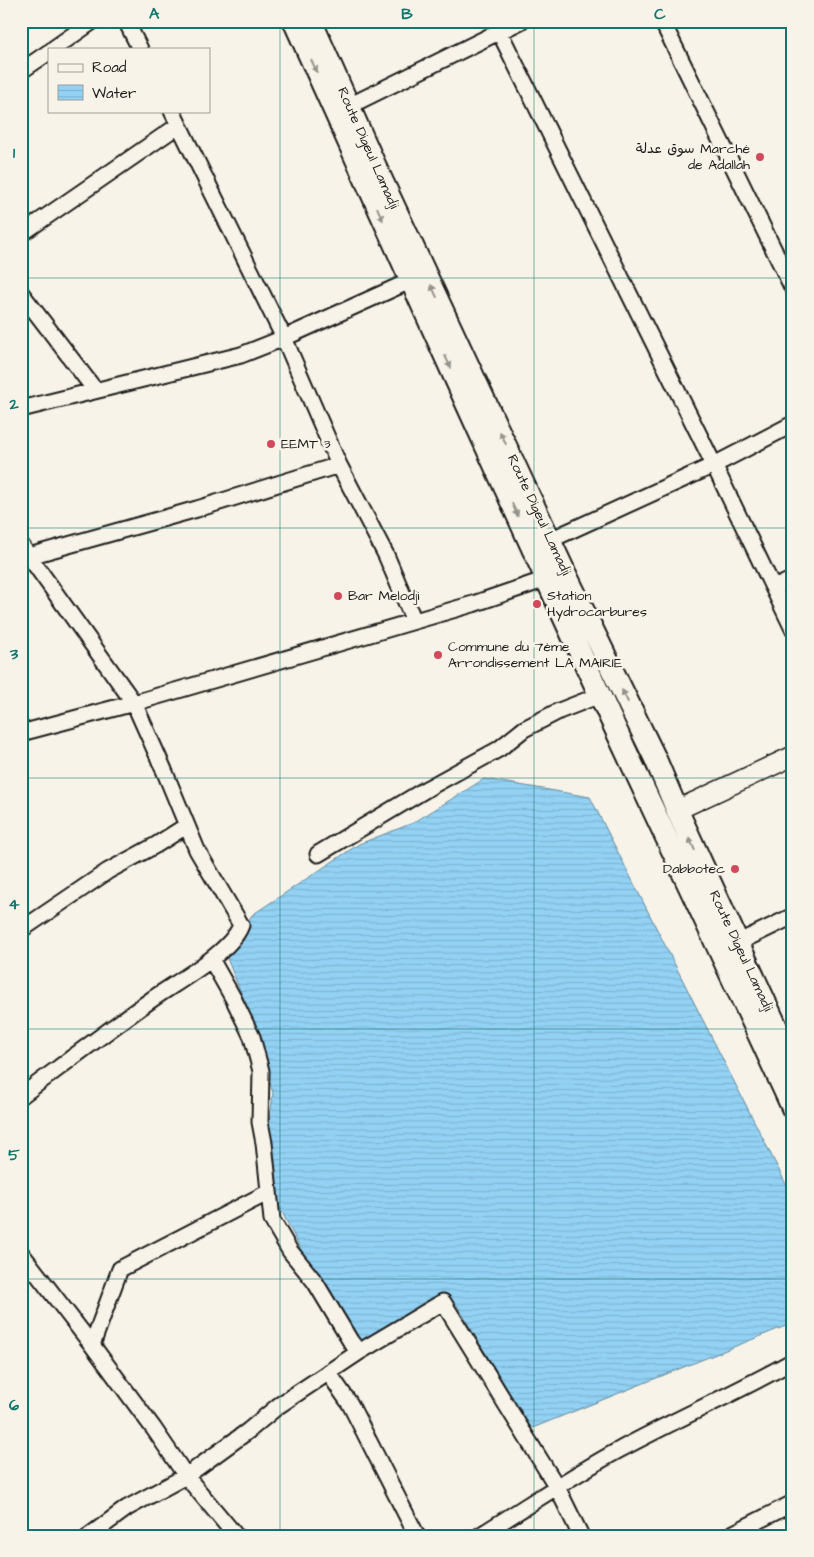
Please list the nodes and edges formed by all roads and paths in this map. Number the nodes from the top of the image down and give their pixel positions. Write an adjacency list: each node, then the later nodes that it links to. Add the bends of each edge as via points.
1 (93, 21): 8 (street)
2 (126, 21): 9 (street)
3 (294, 21): 16 (main road, one-way to 16)
4 (311, 21): 12 (main road, Route Digeul Lamadji)
5 (520, 21): 7 (street)
6 (662, 21): 17 (street)
7 (496, 26): 12 (street); 23 (street)
8 (54, 48)
9 (140, 48)
10 (48, 53): 11 (street)
11 (21, 71)
12 (349, 106): 25 (main road, Route Digeul Lamadji, one-way to 12)
13 (172, 112): 14 (street)
14 (179, 125): 15 (street); 19 (street)
15 (21, 234)
16 (410, 281): 19 (street); 27 (main road, one-way to 27, via 486,443)
17 (793, 289)
18 (21, 292): 20 (street)
19 (284, 338): 20 (street, via 241,355); 24 (street)
20 (95, 390): 21 (street)
21 (21, 409)
22 (793, 424): 23 (street)
23 (714, 464): 25 (street); 29 (street)
24 (339, 466): 26 (street, via 197,509); 30 (street, via 386,555)
25 (550, 540): 27 (main road, Route Digeul Lamadji)
26 (24, 553): 33 (street)
27 (556, 576): 30 (street); 32 (main road); 36 (main road, Route Digeul Lamadji, one-way to 27, via 655,758)
28 (793, 579): 29 (street)
29 (774, 588): 31 (street)
30 (414, 621): 33 (street)
31 (793, 628)
32 (600, 695): 38 (street, via 524,729 499,748); 45 (main road)
33 (134, 703): 34 (street); 37 (street)
34 (21, 732)
35 (793, 756): 36 (street)
36 (677, 810): 41 (main road, Route Digeul Lamadji, one-way to 36)
37 (186, 826): 40 (street, via 108,871); 42 (street, via 241,925 238,934)
38 (318, 854)
39 (793, 916): 41 (street)
40 (21, 930)
41 (737, 943): 43 (main road, Route Digeul Lamadji)
42 (211, 959): 44 (street, via 151,999); 46 (street, via 252,1037 261,1071 260,1122)
43 (793, 1063)
44 (21, 1096)
45 (793, 1109)
46 (269, 1192): 48 (street, via 120,1269); 49 (street, via 272,1220)
47 (21, 1253): 48 (street)
48 (92, 1346): 52 (street)
49 (359, 1352): 51 (street); 53 (street, via 443,1302)
50 (793, 1361): 53 (street, via 622,1449)
51 (328, 1372): 52 (street); 57 (street, via 350,1404)
52 (186, 1476): 55 (street, via 127,1508); 56 (street)
53 (557, 1487): 58 (street); 59 (street)
54 (793, 1503): 60 (street)
55 (89, 1536)
56 (236, 1536)
57 (417, 1536)
58 (480, 1536)
59 (581, 1536)
60 (728, 1536)

